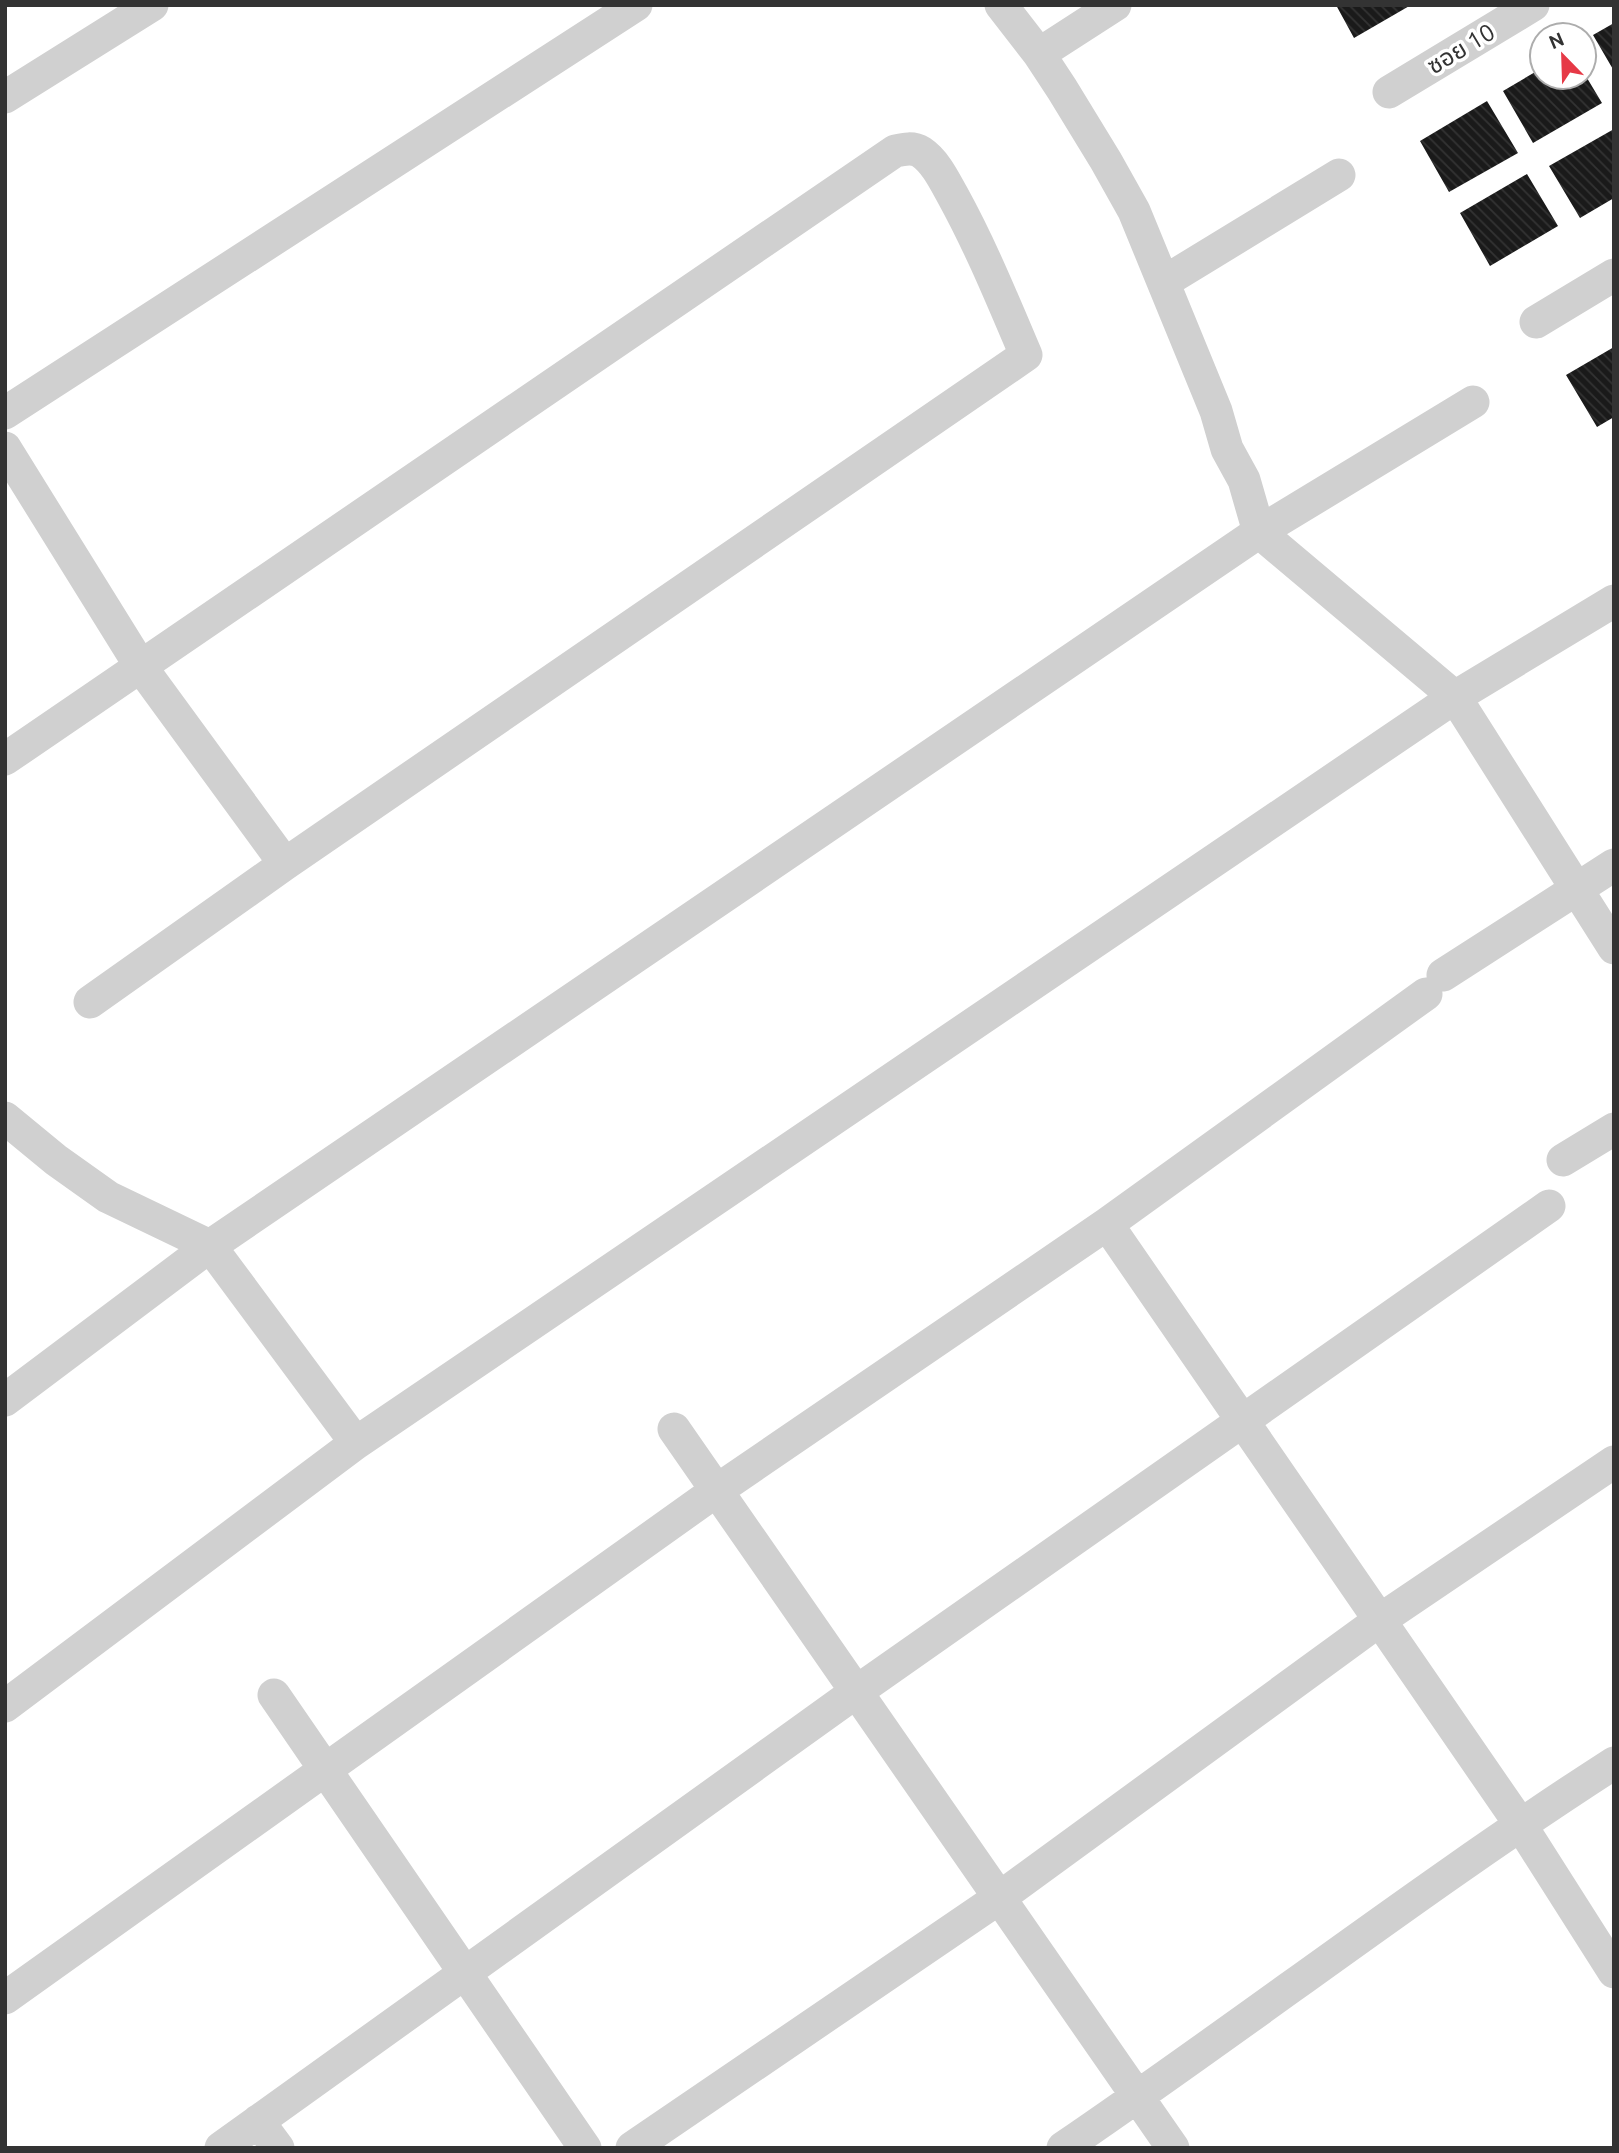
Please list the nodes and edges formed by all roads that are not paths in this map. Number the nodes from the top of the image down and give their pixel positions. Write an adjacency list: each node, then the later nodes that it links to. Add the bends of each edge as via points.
1 (152, 5): 8 (street)
2 (636, 5): 14 (street)
3 (1001, 5): 6 (street)
4 (1115, 5): 6 (street)
5 (1533, 5): 7 (street, ซอย 10)
6 (1039, 54): 11 (street, via 1107,161)
7 (1389, 92)
8 (5, 97)
9 (1339, 175): 11 (street)
10 (1614, 275): 12 (street)
11 (1164, 282): 16 (street, via 1227,449 1244,481)
12 (1536, 322)
13 (1473, 402): 16 (street)
14 (5, 412)
15 (5, 448): 18 (street)
16 (1259, 532): 19 (street); 31 (street)
17 (1614, 601): 19 (street)
18 (141, 667): 20 (street); 21 (street); 21 (street, via 895,151 912,149 932,163 980,248 1026,355)
19 (1455, 697): 23 (street); 35 (street)
20 (5, 759)
21 (285, 864): 25 (street)
22 (1614, 865): 23 (street)
23 (1576, 889): 24 (street); 30 (street, via 1434,985)
24 (1614, 948)
25 (90, 1002)
26 (5, 1118): 31 (street, via 108,1197)
27 (1614, 1129): 28 (street)
28 (1563, 1160)
29 (1549, 1206): 33 (street)
30 (1107, 1224): 33 (street); 37 (street)
31 (210, 1247): 32 (street); 35 (street)
32 (5, 1399)
33 (1242, 1420): 38 (street); 39 (street)
34 (674, 1429): 37 (street)
35 (356, 1443): 41 (street)
36 (1614, 1462): 38 (street)
37 (716, 1491): 39 (street); 43 (street)
38 (1380, 1620): 44 (street); 45 (street)
39 (856, 1692): 45 (street); 47 (street)
40 (274, 1695): 43 (street)
41 (5, 1706)
42 (1614, 1763): 44 (street)
43 (326, 1770): 47 (street); 48 (street)
44 (1520, 1824): 46 (street); 49 (street)
45 (999, 1898): 49 (street); 54 (street)
46 (1614, 1972)
47 (465, 1973): 50 (street); 53 (street)
48 (5, 1998)
49 (1138, 2097): 55 (street); 56 (street)
50 (258, 2121): 51 (street); 52 (street)
51 (221, 2148)
52 (278, 2148)
53 (585, 2148)
54 (632, 2148)
55 (1063, 2148)
56 (1173, 2148)

